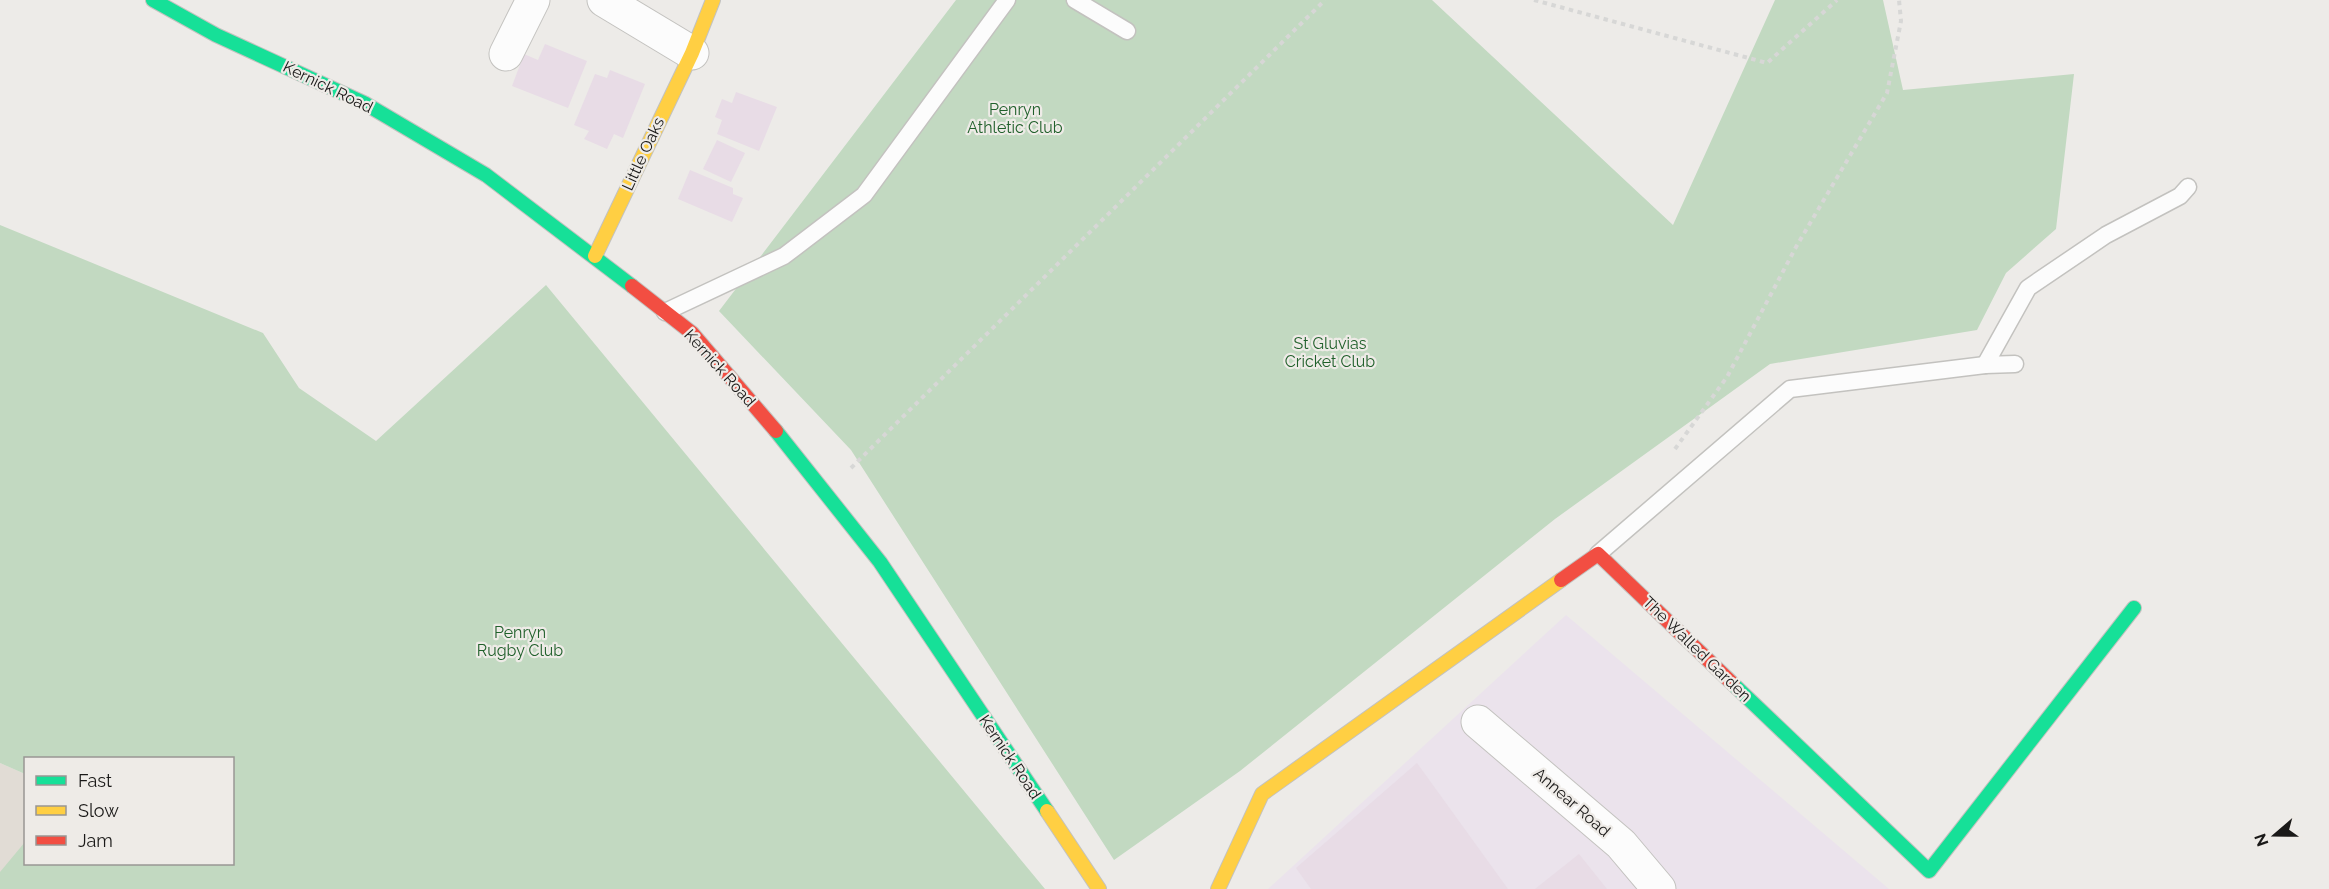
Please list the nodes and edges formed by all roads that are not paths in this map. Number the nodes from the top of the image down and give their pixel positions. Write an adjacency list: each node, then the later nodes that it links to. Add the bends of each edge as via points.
1 (153, 0): 11 (street, Kernick Road, via 216,35 364,103 486,175)
2 (533, 0): 9 (street)
3 (604, 0): 8 (street)
4 (713, 0): 8 (street, Little Oaks)
5 (1007, 0): 12 (lane, via 864,195 784,256)
6 (1075, 0): 7 (lane)
7 (1127, 31)
8 (692, 53): 11 (street, Little Oaks)
9 (506, 54)
10 (2188, 187): 14 (lane, via 2180,196 2106,235 2028,288)
11 (595, 256): 12 (street, Kernick Road)
12 (665, 312): 18 (street, Kernick Road, via 692,333 802,461 880,562)
13 (2015, 364): 14 (lane)
14 (1985, 365): 15 (lane, via 1790,389)
15 (1598, 554): 16 (street, The Walled Garden, via 1929,871); 19 (street, via 1262,794)
16 (2134, 608)
17 (1478, 722): 20 (street, Annear Road, via 1621,844)
18 (1098, 889)
19 (1218, 889)
20 (1659, 889)

